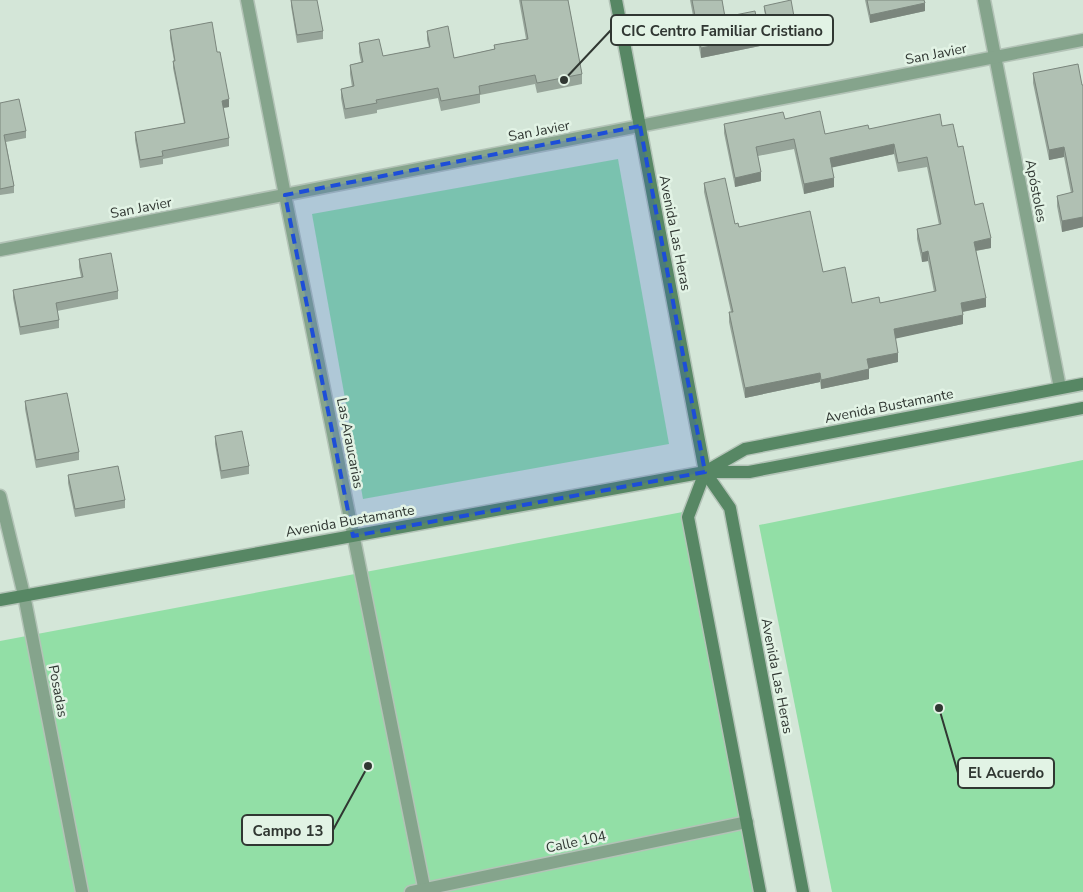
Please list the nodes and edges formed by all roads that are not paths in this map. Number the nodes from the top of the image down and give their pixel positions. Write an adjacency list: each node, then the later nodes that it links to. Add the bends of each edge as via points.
1 (247, 0): 7 (street, Las Araucarias)
2 (616, 0): 6 (main road, Avenida Las Heras)
3 (984, 0): 5 (street, Apóstoles)
4 (1083, 40): 5 (street, San Javier)
5 (994, 58): 6 (street, San Javier); 10 (street, Apóstoles)
6 (640, 126): 7 (street, San Javier); 12 (main road, Avenida Las Heras)
7 (285, 195): 8 (street, San Javier); 14 (street, Las Araucarias)
8 (0, 250)
9 (1083, 384): 10 (main road, Avenida Bustamante)
10 (1060, 388): 12 (main road, Avenida Bustamante, via 744,450)
11 (1083, 408): 12 (main road, Avenida Bustamante, via 749,472)
12 (705, 472): 14 (main road, Avenida Bustamante); 17 (main road, via 688,517); 22 (main road, Avenida Las Heras, via 730,508)
13 (0, 496): 15 (street, Posadas)
14 (353, 536): 15 (main road, Avenida Bustamante); 18 (street, Las Araucarias)
15 (24, 595): 16 (main road, Avenida Bustamante); 19 (street, Posadas)
16 (0, 600)
17 (747, 822): 18 (street, Calle 104); 21 (main road)
18 (425, 891): 20 (street, Calle 104)
19 (82, 892)
20 (411, 892)
21 (760, 892)
22 (803, 892)

